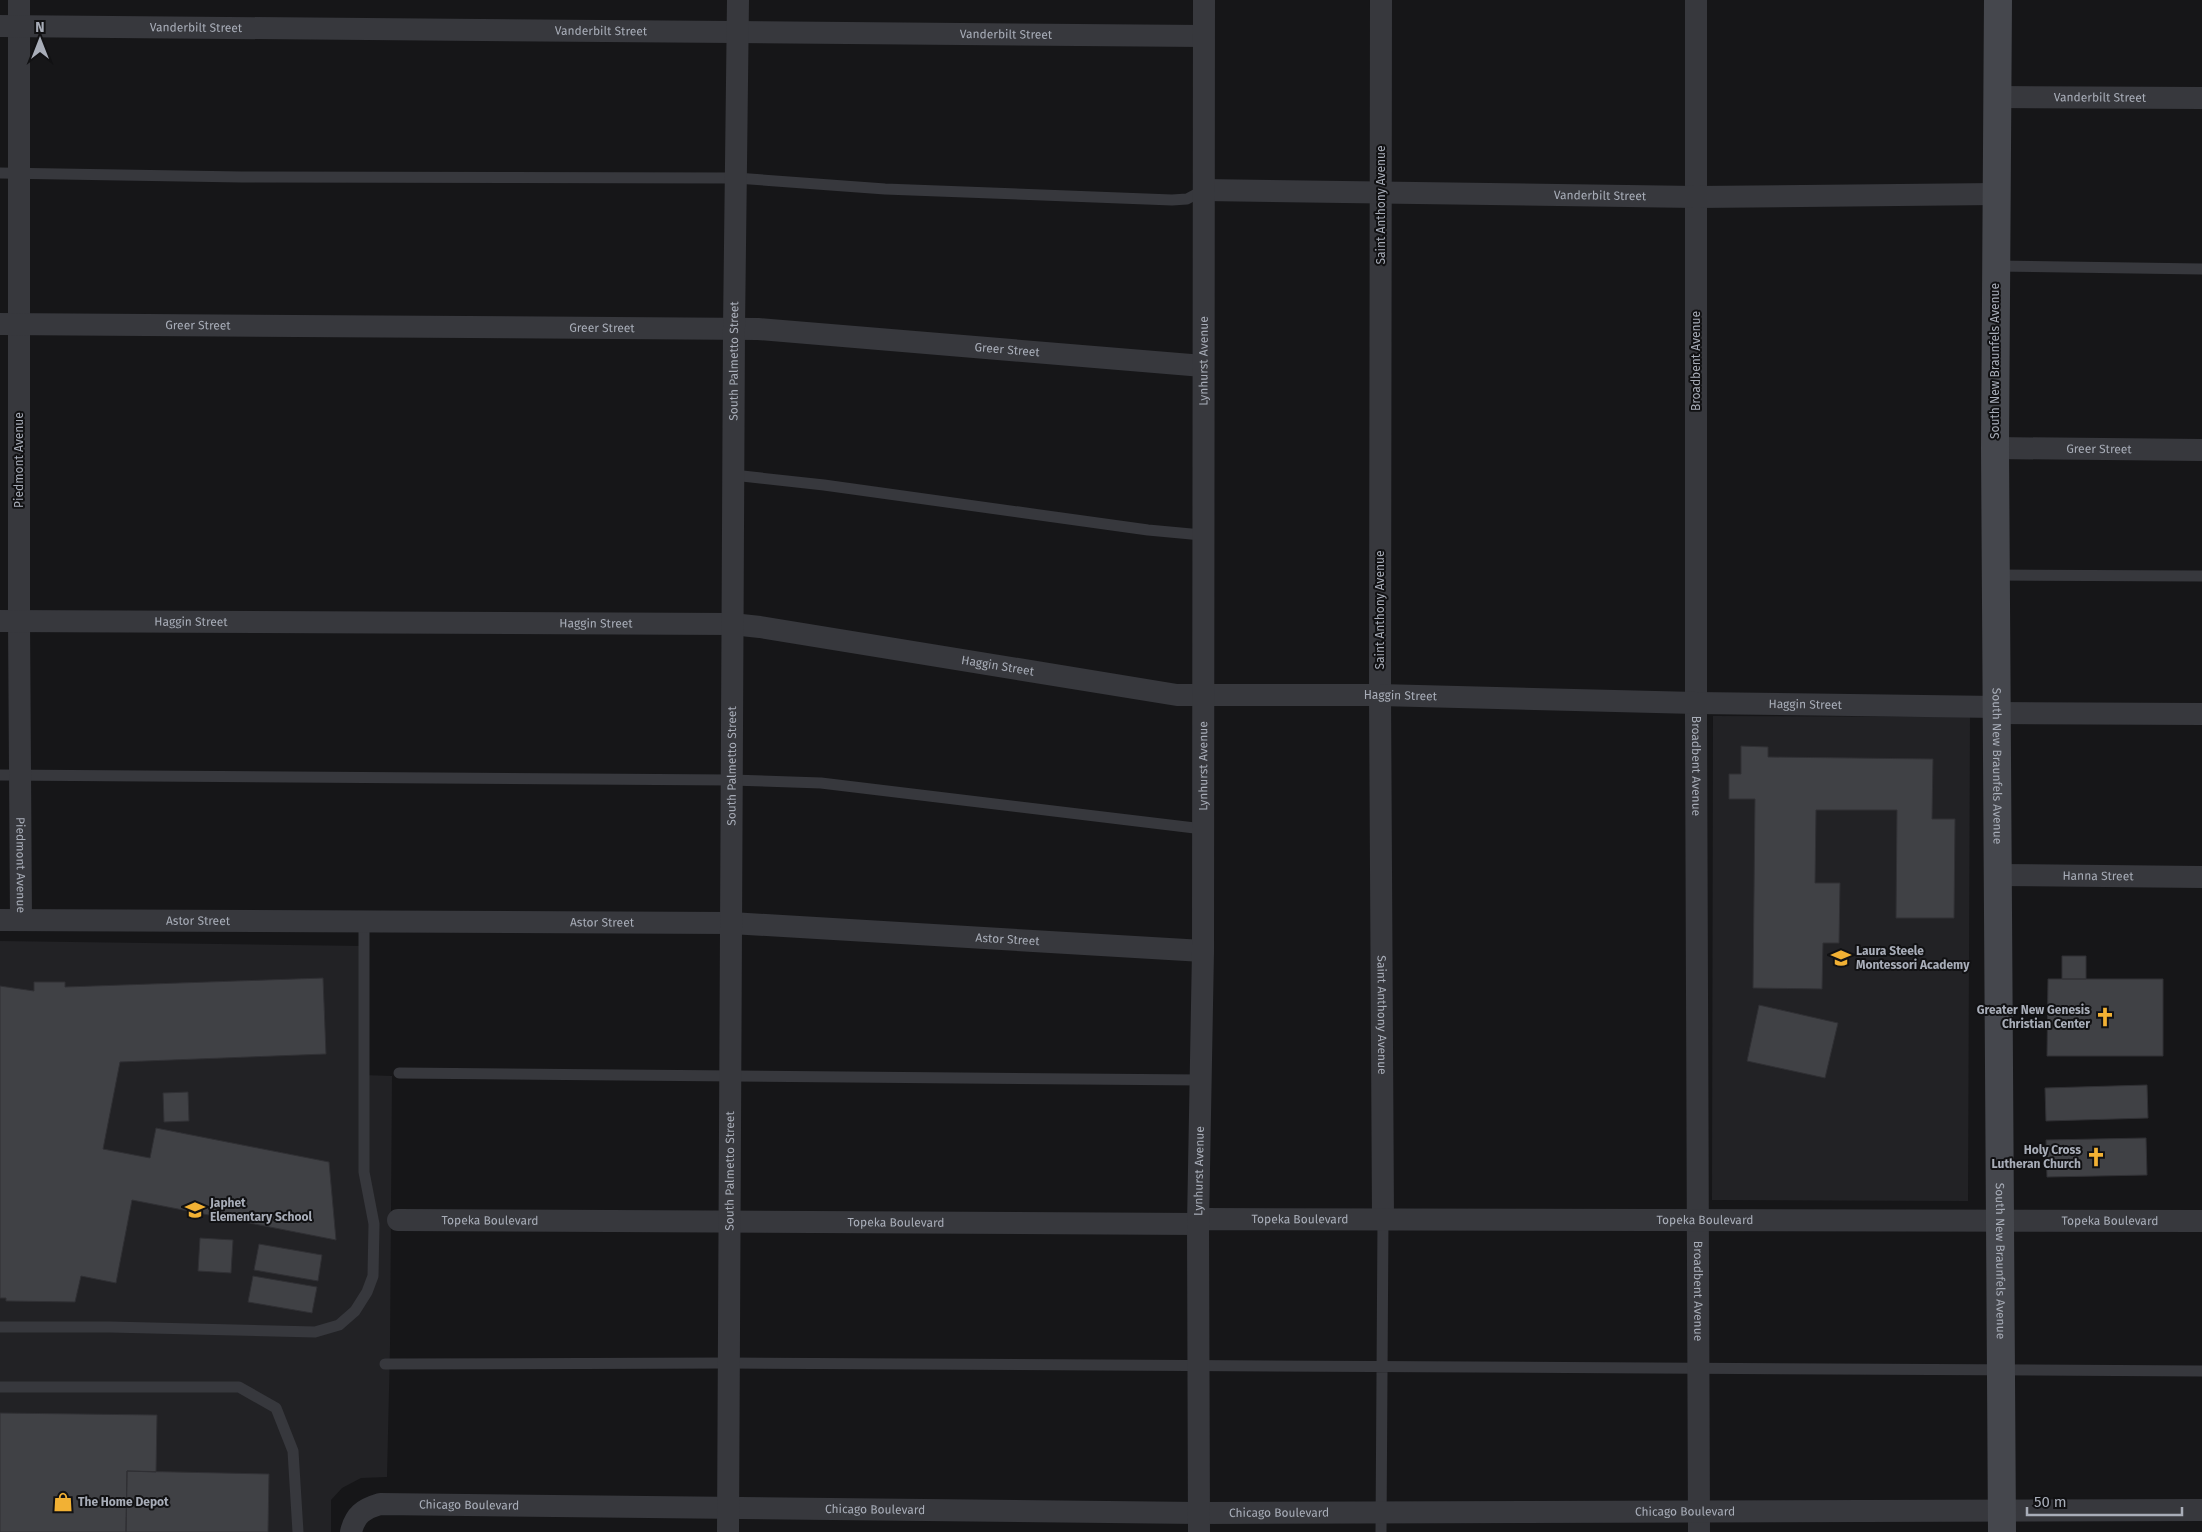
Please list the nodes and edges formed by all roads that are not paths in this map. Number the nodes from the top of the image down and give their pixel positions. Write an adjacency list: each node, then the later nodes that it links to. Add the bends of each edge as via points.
1 (19, 0): 7 (street, Piedmont Avenue)
2 (738, 0): 8 (street, South Palmetto Street)
3 (1204, 0): 9 (street, Lynhurst Avenue)
4 (1382, 0): 15 (street, Saint Anthony Avenue)
5 (1696, 0): 17 (street, Broadbent Avenue)
6 (1998, 0): 10 (main road, South New Braunfels Avenue)
7 (10, 27): 8 (street, Vanderbilt Street); 12 (street, Piedmont Avenue)
8 (738, 32): 9 (street, Vanderbilt Street); 13 (street, South Palmetto Street)
9 (1203, 36): 14 (street, Lynhurst Avenue)
10 (1996, 97): 11 (street, Vanderbilt Street); 16 (main road, South New Braunfels Avenue)
11 (2202, 98)
12 (10, 172): 13 (lane, via 242,177); 20 (street, Piedmont Avenue)
13 (736, 178): 14 (lane, via 885,189 1172,200 1187,199); 21 (street, South Palmetto Street)
14 (1204, 190): 15 (street, Vanderbilt Street); 22 (street, Lynhurst Avenue)
15 (1382, 191): 17 (street, Vanderbilt Street); 32 (street, Saint Anthony Avenue)
16 (1996, 194): 17 (street, Vanderbilt Street); 18 (main road, South New Braunfels Avenue)
17 (1696, 197): 33 (street, Broadbent Avenue)
18 (1996, 266): 19 (lane); 23 (main road, South New Braunfels Avenue)
19 (2202, 269)
20 (10, 324): 21 (street, Greer Street); 29 (street, Piedmont Avenue)
21 (734, 328): 22 (street, Greer Street); 25 (street, South Palmetto Street)
22 (1203, 366): 26 (street, Lynhurst Avenue)
23 (1995, 448): 24 (street, Greer Street); 27 (main road, South New Braunfels Avenue)
24 (2202, 450)
25 (733, 475): 26 (lane); 30 (street, South Palmetto Street)
26 (1202, 535): 31 (street, Lynhurst Avenue)
27 (1996, 574): 28 (lane); 34 (main road, South New Braunfels Avenue)
28 (2202, 576)
29 (9, 621): 30 (street, Haggin Street); 36 (street, Piedmont Avenue)
30 (732, 624): 31 (street, Haggin Street, via 1177,695); 37 (street, South Palmetto Street)
31 (1202, 695): 32 (street, Haggin Street); 38 (street, Lynhurst Avenue)
32 (1380, 695): 33 (street, Haggin Street); 48 (street, Saint Anthony Avenue)
33 (1696, 703): 34 (street, Haggin Street); 50 (street, Broadbent Avenue)
34 (1997, 710): 35 (street, Haggin Street); 39 (main road, South New Braunfels Avenue)
35 (2202, 714)
36 (10, 775): 37 (lane); 41 (street, Piedmont Avenue)
37 (731, 780): 38 (lane, via 821,783); 43 (street, South Palmetto Street)
38 (1203, 829): 44 (street, Lynhurst Avenue)
39 (1996, 875): 40 (street, Hanna Street); 51 (main road, South New Braunfels Avenue)
40 (2202, 877)
41 (11, 920): 42 (street, Astor Street)
42 (364, 922): 43 (street, Astor Street); 55 (lane, via 364,1172 374,1224 373,1276 355,1311 339,1325 315,1332 110,1326)
43 (731, 923): 44 (street, Astor Street); 46 (street, South Palmetto Street)
44 (1203, 951): 47 (street, Lynhurst Avenue)
45 (398, 1072): 46 (lane)
46 (730, 1076): 47 (lane); 53 (street, South Palmetto Street)
47 (1201, 1080): 54 (street, Lynhurst Avenue)
48 (1383, 1219): 50 (street, Topeka Boulevard); 54 (street, Topeka Boulevard, via 1203,1219); 59 (lane)
49 (398, 1220): 53 (street, Topeka Boulevard)
50 (1699, 1220): 51 (street, Topeka Boulevard); 60 (street, Broadbent Avenue)
51 (2000, 1221): 52 (street, Topeka Boulevard); 61 (main road, South New Braunfels Avenue)
52 (2202, 1221)
53 (728, 1222): 54 (street, Topeka Boulevard); 56 (street, South Palmetto Street)
54 (1198, 1224): 58 (street, Lynhurst Avenue)
55 (0, 1327)
56 (728, 1363): 57 (lane); 58 (lane); 64 (street, South Palmetto Street)
57 (385, 1364)
58 (1198, 1366): 59 (lane); 70 (street, Lynhurst Avenue)
59 (1382, 1367): 60 (lane); 67 (lane)
60 (1699, 1368): 61 (lane); 68 (street, Broadbent Avenue)
61 (2001, 1370): 62 (lane); 66 (main road, South New Braunfels Avenue)
62 (2202, 1371)
63 (0, 1387): 71 (lane, via 239,1387 276,1408 293,1451)
64 (728, 1508): 69 (street, Chicago Boulevard, via 380,1504 367,1508); 70 (street, Chicago Boulevard); 72 (street, South Palmetto Street)
65 (2202, 1510): 66 (street, Chicago Boulevard)
66 (2002, 1521): 68 (street, Chicago Boulevard)
67 (1381, 1522): 68 (street, Chicago Boulevard); 70 (street, Chicago Boulevard)
68 (1699, 1522)
69 (356, 1523)
70 (1199, 1523)
71 (298, 1532)
72 (728, 1532)

